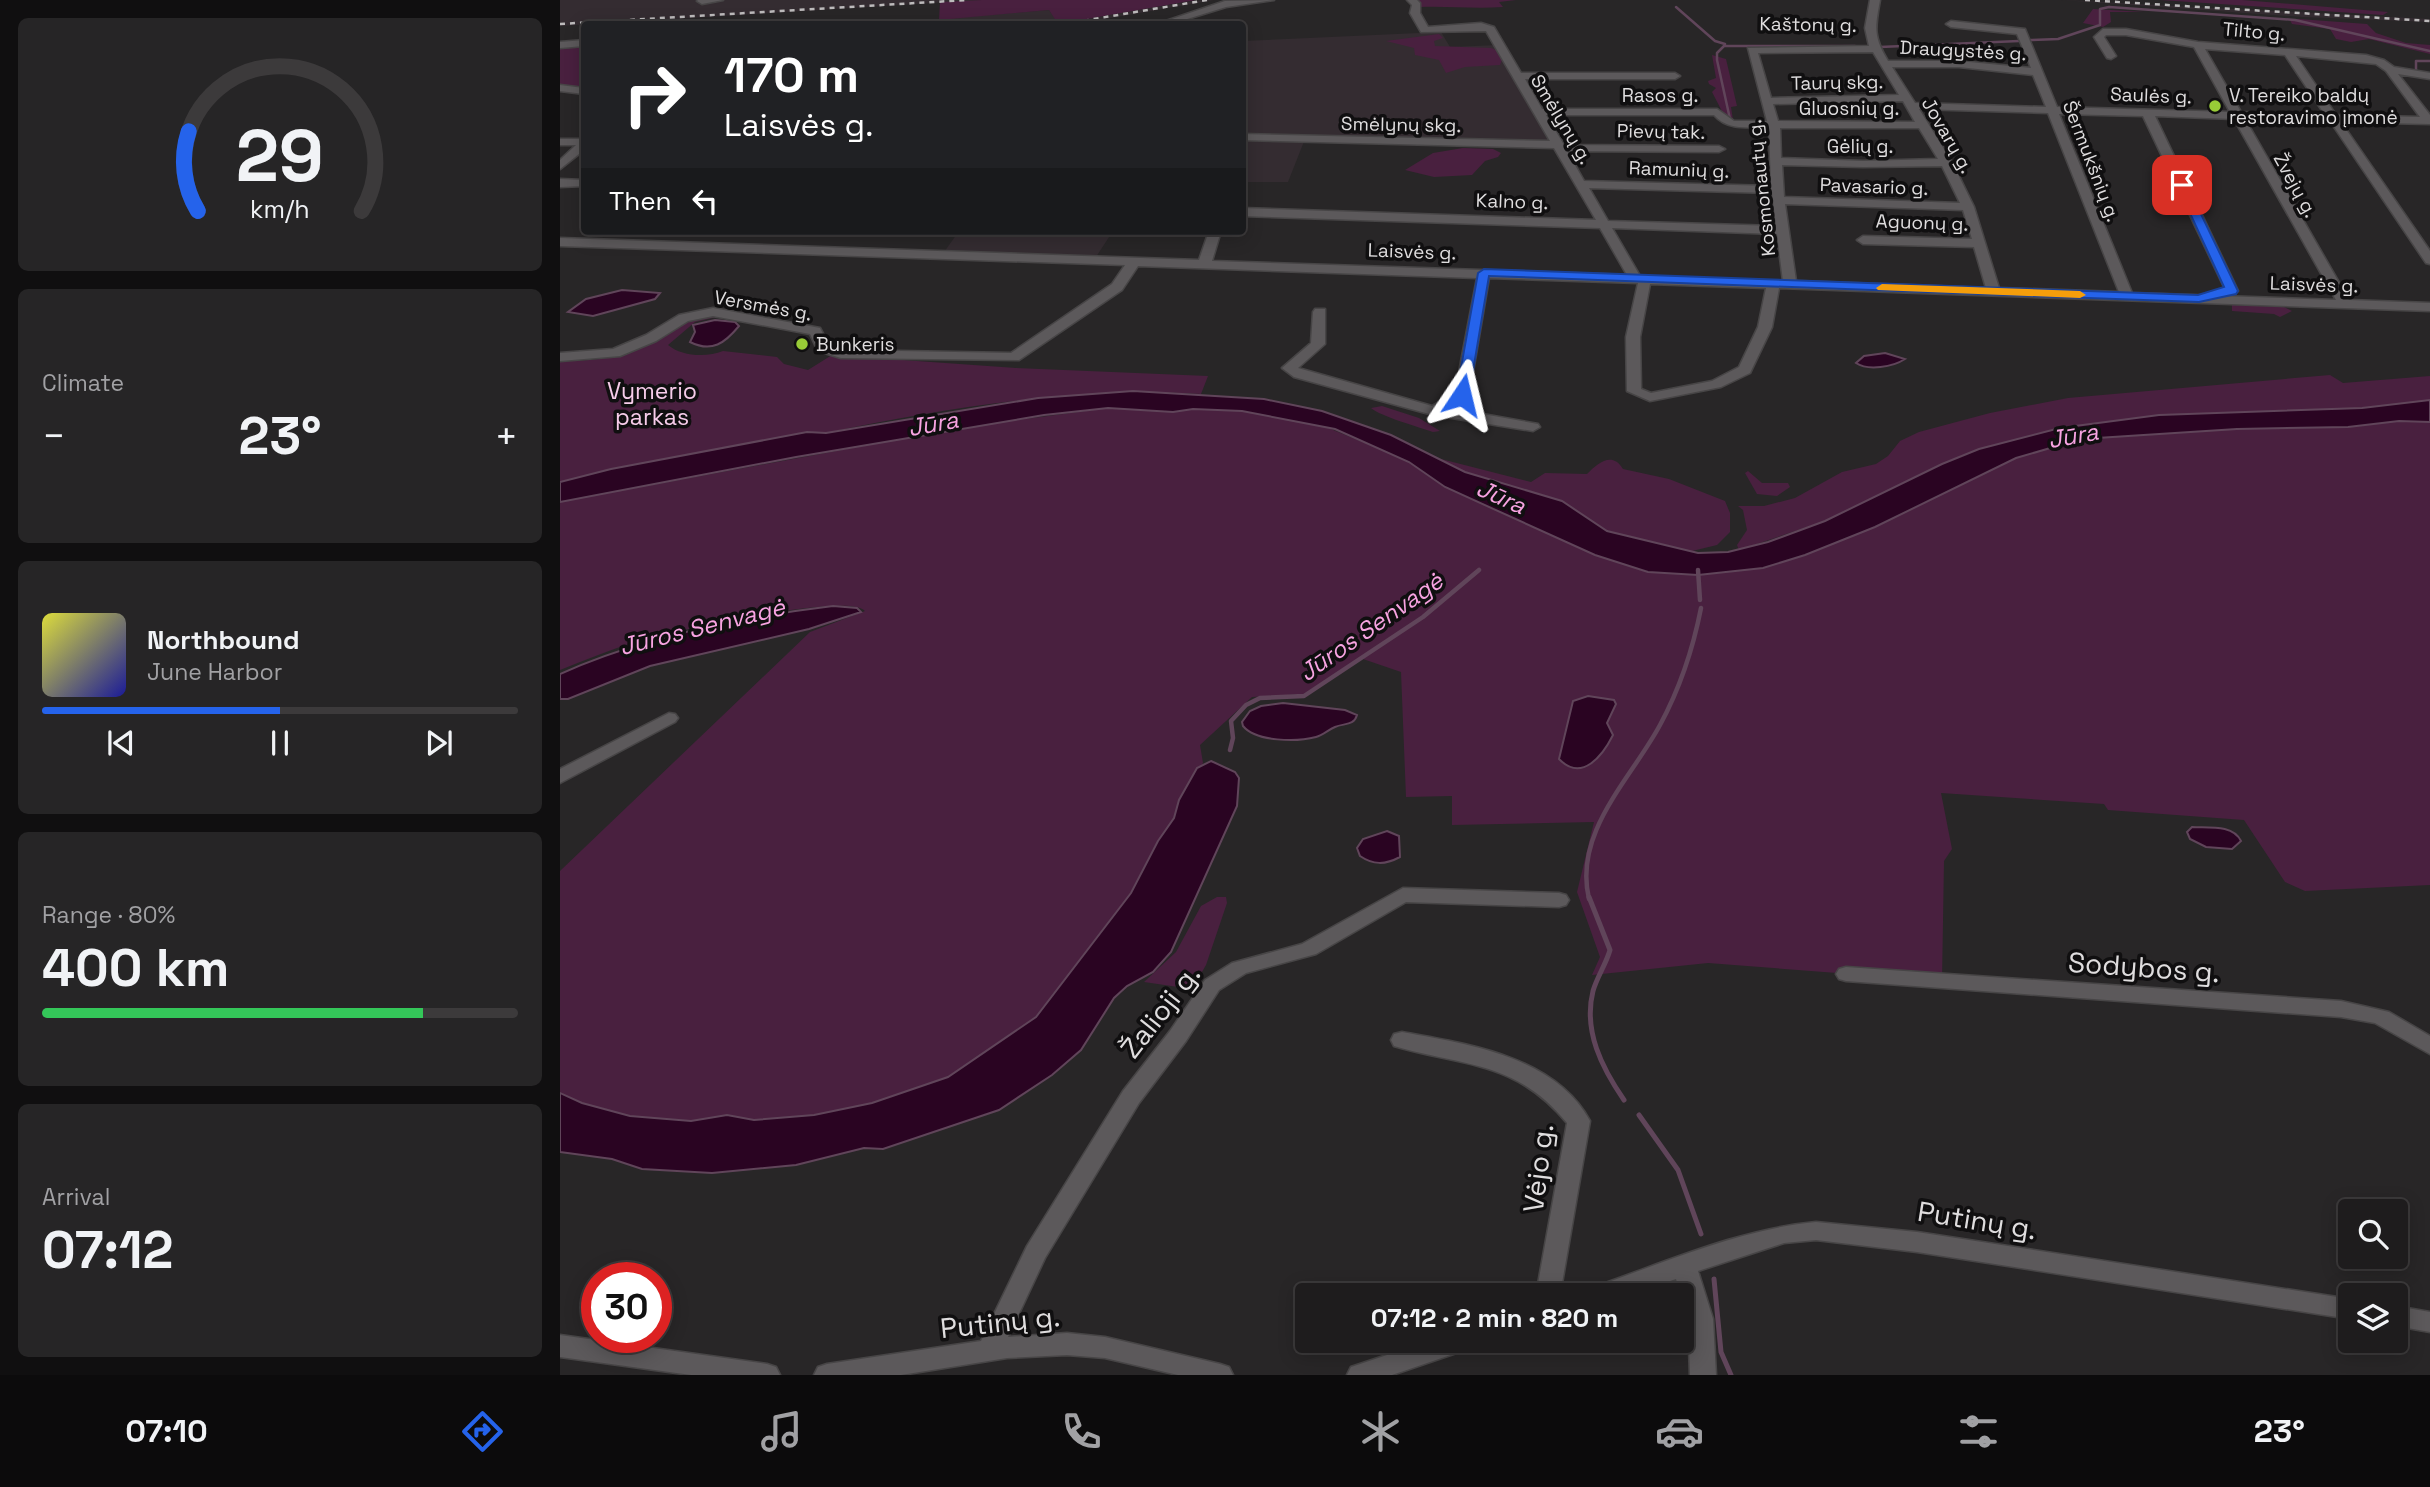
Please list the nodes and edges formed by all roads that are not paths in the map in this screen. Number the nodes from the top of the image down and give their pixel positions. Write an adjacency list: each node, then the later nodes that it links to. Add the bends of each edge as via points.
1 (718, 0): 5 (street)
2 (1269, 0): 6 (street, via 1225,4)
3 (1412, 0): 18 (street, Smėlynų g., via 1423,28 1429,31 1489,28)
4 (1875, 0): 12 (street, via 1870,27)
5 (702, 1)
6 (1171, 21)
7 (1951, 24): 17 (street, Šermukšnių g., via 2021,31)
8 (581, 43): 10 (street)
9 (2198, 44): 13 (street, Tilto g.); 14 (street, Tilto g., via 2103,32 2099,37); 28 (street, Žvejų g.)
10 (560, 45)
11 (1748, 45): 12 (street, Kaštonų g.); 23 (street, Kosmonautų g.)
12 (1873, 46): 15 (street, Jovarų g.)
13 (2288, 52): 16 (street, Tilto g., via 2366,58); 29 (street)
14 (2111, 56)
15 (1885, 64): 17 (street, Draugystės g., via 1959,64); 24 (street, Jovarų g.)
16 (2391, 69): 20 (street, Tilto g.); 30 (street)
17 (2039, 72): 25 (street, Šermukšnių g.)
18 (1515, 76): 19 (street); 26 (street, Smėlynų g.)
19 (1675, 76)
20 (2430, 76)
21 (560, 88): 22 (street)
22 (581, 91)
23 (1768, 101): 24 (street, Taurų skg.); 31 (street, Kosmonautų g.)
24 (1910, 102): 25 (street, Saulės g.); 32 (street, Jovarų g.)
25 (2053, 110): 27 (street, Saulės g.); 63 (street, Šermukšnių g.)
26 (1541, 112): 31 (street, Rasos g., via 1717,112 1730,124); 37 (street, Smėlynų g.)
27 (2147, 112): 28 (street, Saulės g.); 61 (street)
28 (2237, 115): 29 (street, Saulės g.); 66 (street, Žvejų g.)
29 (2332, 118): 30 (street, Saulės g.); 54 (street)
30 (2429, 121)
31 (1774, 125): 32 (street, Gluosnių g.); 39 (street, Kosmonautų g.)
32 (1924, 125): 40 (street, Jovarų g.)
33 (1246, 137): 37 (street, Smėlynų skg.)
34 (560, 142): 35 (street)
35 (581, 143)
36 (581, 146): 41 (street)
37 (1560, 146): 38 (street, Pievų tak.); 44 (street, Smėlynų g.)
38 (1719, 149)
39 (1774, 161): 40 (street, Gėlių g.); 45 (street, Kosmonautų g.)
40 (1946, 162): 46 (street, Jovarų g.)
41 (560, 166)
42 (560, 183): 43 (street)
43 (581, 183)
44 (1581, 184): 45 (street, Ramunių g.); 48 (street, Smėlynų g.)
45 (1778, 195): 46 (street, Pavasario g.); 49 (street, Kosmonautų g.)
46 (1968, 207): 53 (street, Jovarų g.)
47 (1246, 212): 48 (street, Kalno g.)
48 (1603, 223): 49 (street, Kalno g.); 58 (street, Smėlynų g.)
49 (1781, 230): 60 (street, Kosmonautų g.)
50 (1213, 235): 56 (street)
51 (1863, 240): 53 (street, Aguonų g.)
52 (560, 242): 55 (street, Laisvės g.)
53 (1980, 243): 62 (street, Jovarų g.)
54 (2430, 260)
55 (1134, 262): 56 (street, Laisvės g.); 69 (street, Versmės g., via 1117,287 1014,357 841,354 823,348 815,331 713,312 684,318 615,353)
56 (1204, 265): 57 (street, Laisvės g.)
57 (1484, 273): 58 (street, Laisvės g.); 70 (street, via 1462,395)
58 (1641, 279): 59 (street, Laisvės g.); 59 (street, via 1633,337 1634,391 1650,397 1716,384 1745,370 1765,327)
59 (1773, 285): 60 (street, Laisvės g.)
60 (1790, 285): 62 (street, Laisvės g.)
61 (2232, 291): 64 (street); 65 (street)
62 (1994, 292): 63 (street, Laisvės g.)
63 (2126, 296): 64 (street, Laisvės g.)
64 (2199, 298): 65 (street, Laisvės g.)
65 (2257, 301): 66 (street, Laisvės g.)
66 (2345, 305): 67 (street, Laisvės g.)
67 (2430, 307)
68 (1320, 312): 70 (street, via 1318,344 1289,368 1335,386)
69 (560, 357)
70 (1433, 411): 71 (street)
71 (1533, 427)
72 (669, 718): 73 (street)
73 (560, 777)
74 (1559, 900): 85 (street, Žalioji g., via 1403,895 1309,949 1239,968 1212,985 1130,1097 1035,1252)
75 (1846, 974): 77 (street, Sodybos g., via 2341,1009 2381,1017)
76 (1402, 1040): 79 (street, Vėjo g., via 1510,1065 1565,1101 1579,1121)
77 (2430, 1046)
78 (1684, 1266): 80 (street, Putinų g.); 81 (street, Putinų g., via 1784,1234 1852,1233); 91 (street, via 1704,1329)
79 (1550, 1283)
80 (1635, 1283)
81 (2338, 1308)
82 (2408, 1318): 83 (street)
83 (2430, 1322)
84 (560, 1346): 87 (street)
85 (988, 1352): 88 (street, Putinų g.); 89 (street, Putinų g., via 1069,1344)
86 (1426, 1353): 90 (street)
87 (767, 1375)
88 (827, 1375)
89 (1220, 1375)
90 (1360, 1375)
91 (1703, 1375)

